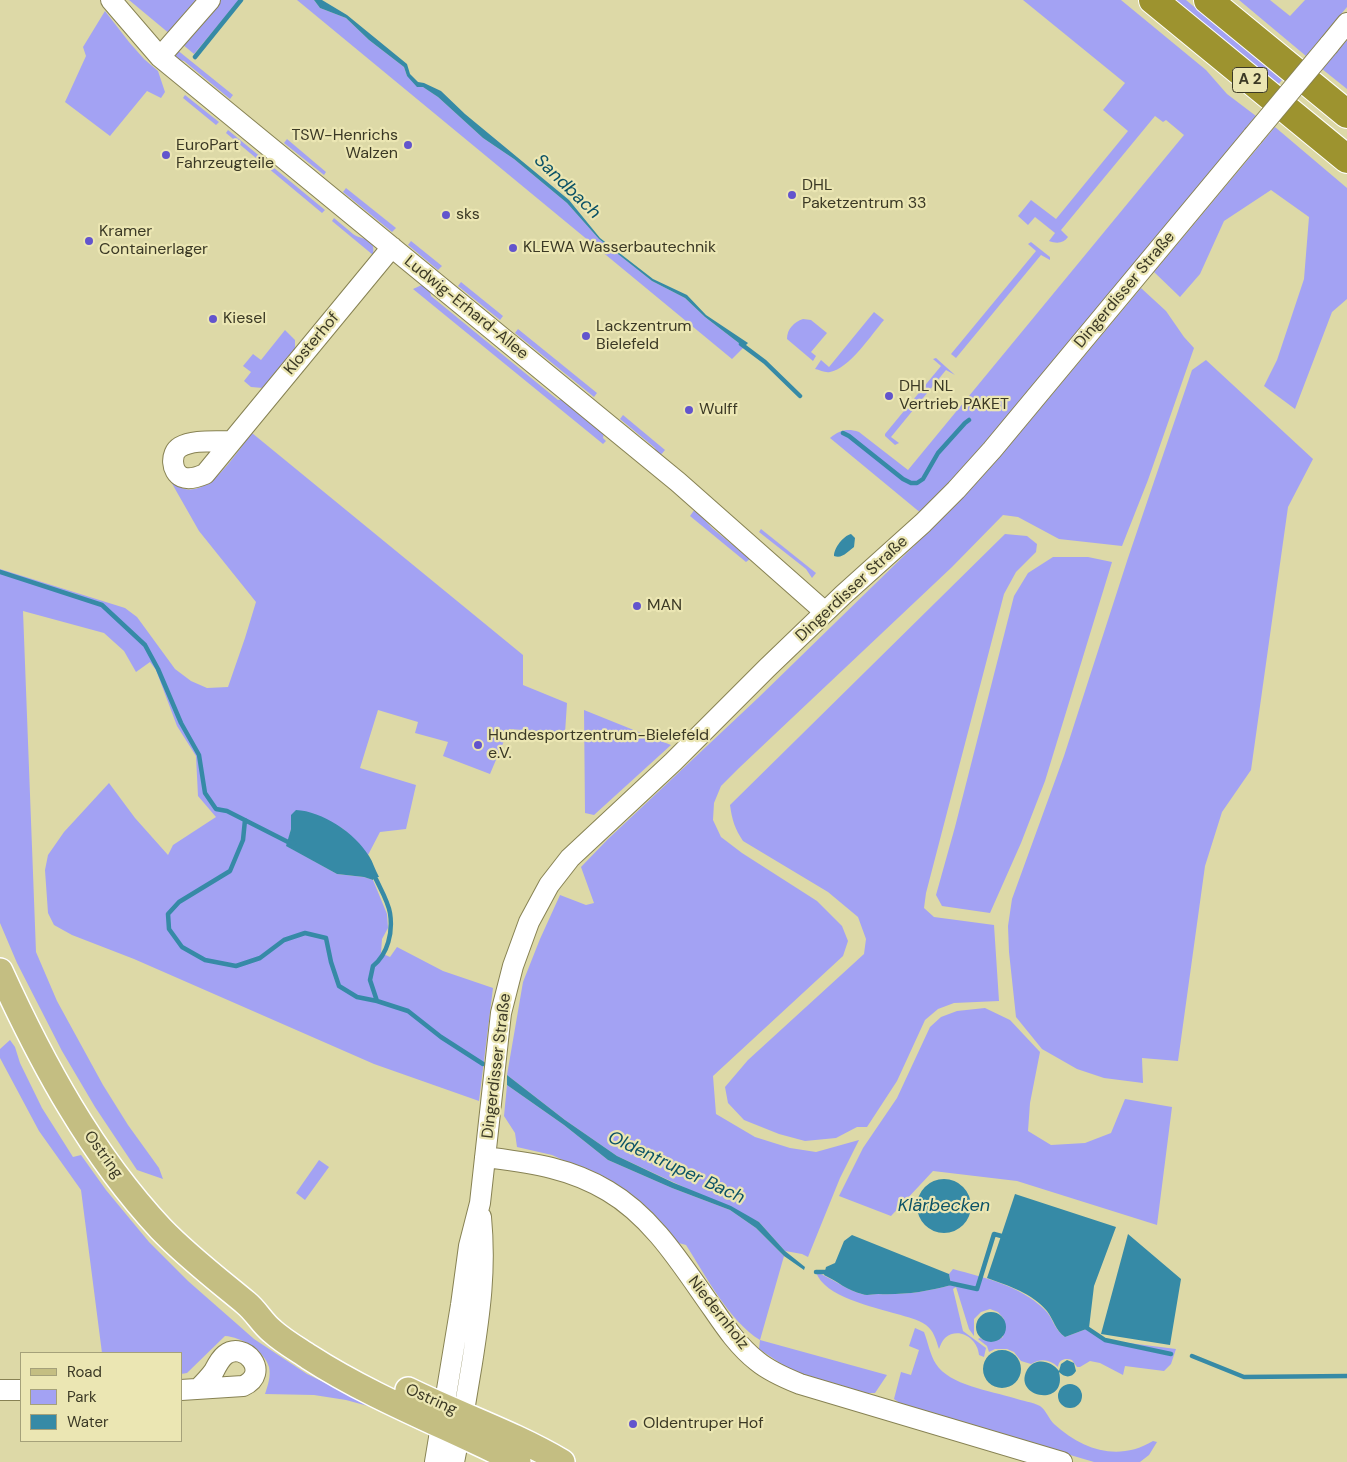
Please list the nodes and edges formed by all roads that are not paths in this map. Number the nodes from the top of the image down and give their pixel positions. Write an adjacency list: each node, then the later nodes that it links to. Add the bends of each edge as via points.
1 (112, 0): 6 (street, Ludwig-Erhard-Allee)
2 (210, 0): 6 (street)
3 (1153, 0): 8 (highway, A 2)
4 (1208, 0): 7 (highway, A 2)
5 (1347, 23): 11 (street, Dingerdisser Straße, bridge, via 992,450 923,523)
6 (160, 56): 9 (street, Ludwig-Erhard-Allee)
7 (1347, 114)
8 (1347, 159)
9 (392, 247): 10 (street, Klosterhof); 11 (street, Ludwig-Erhard-Allee, via 678,482)
10 (232, 441)
11 (825, 612): 13 (street, Dingerdisser Straße, via 673,762 584,843 548,885 529,922 506,988)
12 (0, 971): 16 (main road, Ostring, via 33,1041 82,1126 111,1167 183,1250 250,1306 280,1318 332,1352)
13 (485, 1157): 16 (street, Dingerdisser Straße, via 480,1203 484,1246 481,1307); 21 (street, Niedernholz, via 568,1172 610,1192 648,1224 733,1337 772,1371 800,1384)
14 (0, 1390): 15 (street)
15 (20, 1390)
16 (452, 1420): 17 (street); 18 (street); 19 (main road, Ostring); 20 (main road, Ostring, via 525,1442)
17 (435, 1462)
18 (454, 1462)
19 (518, 1462)
20 (562, 1462)
21 (1062, 1462)

